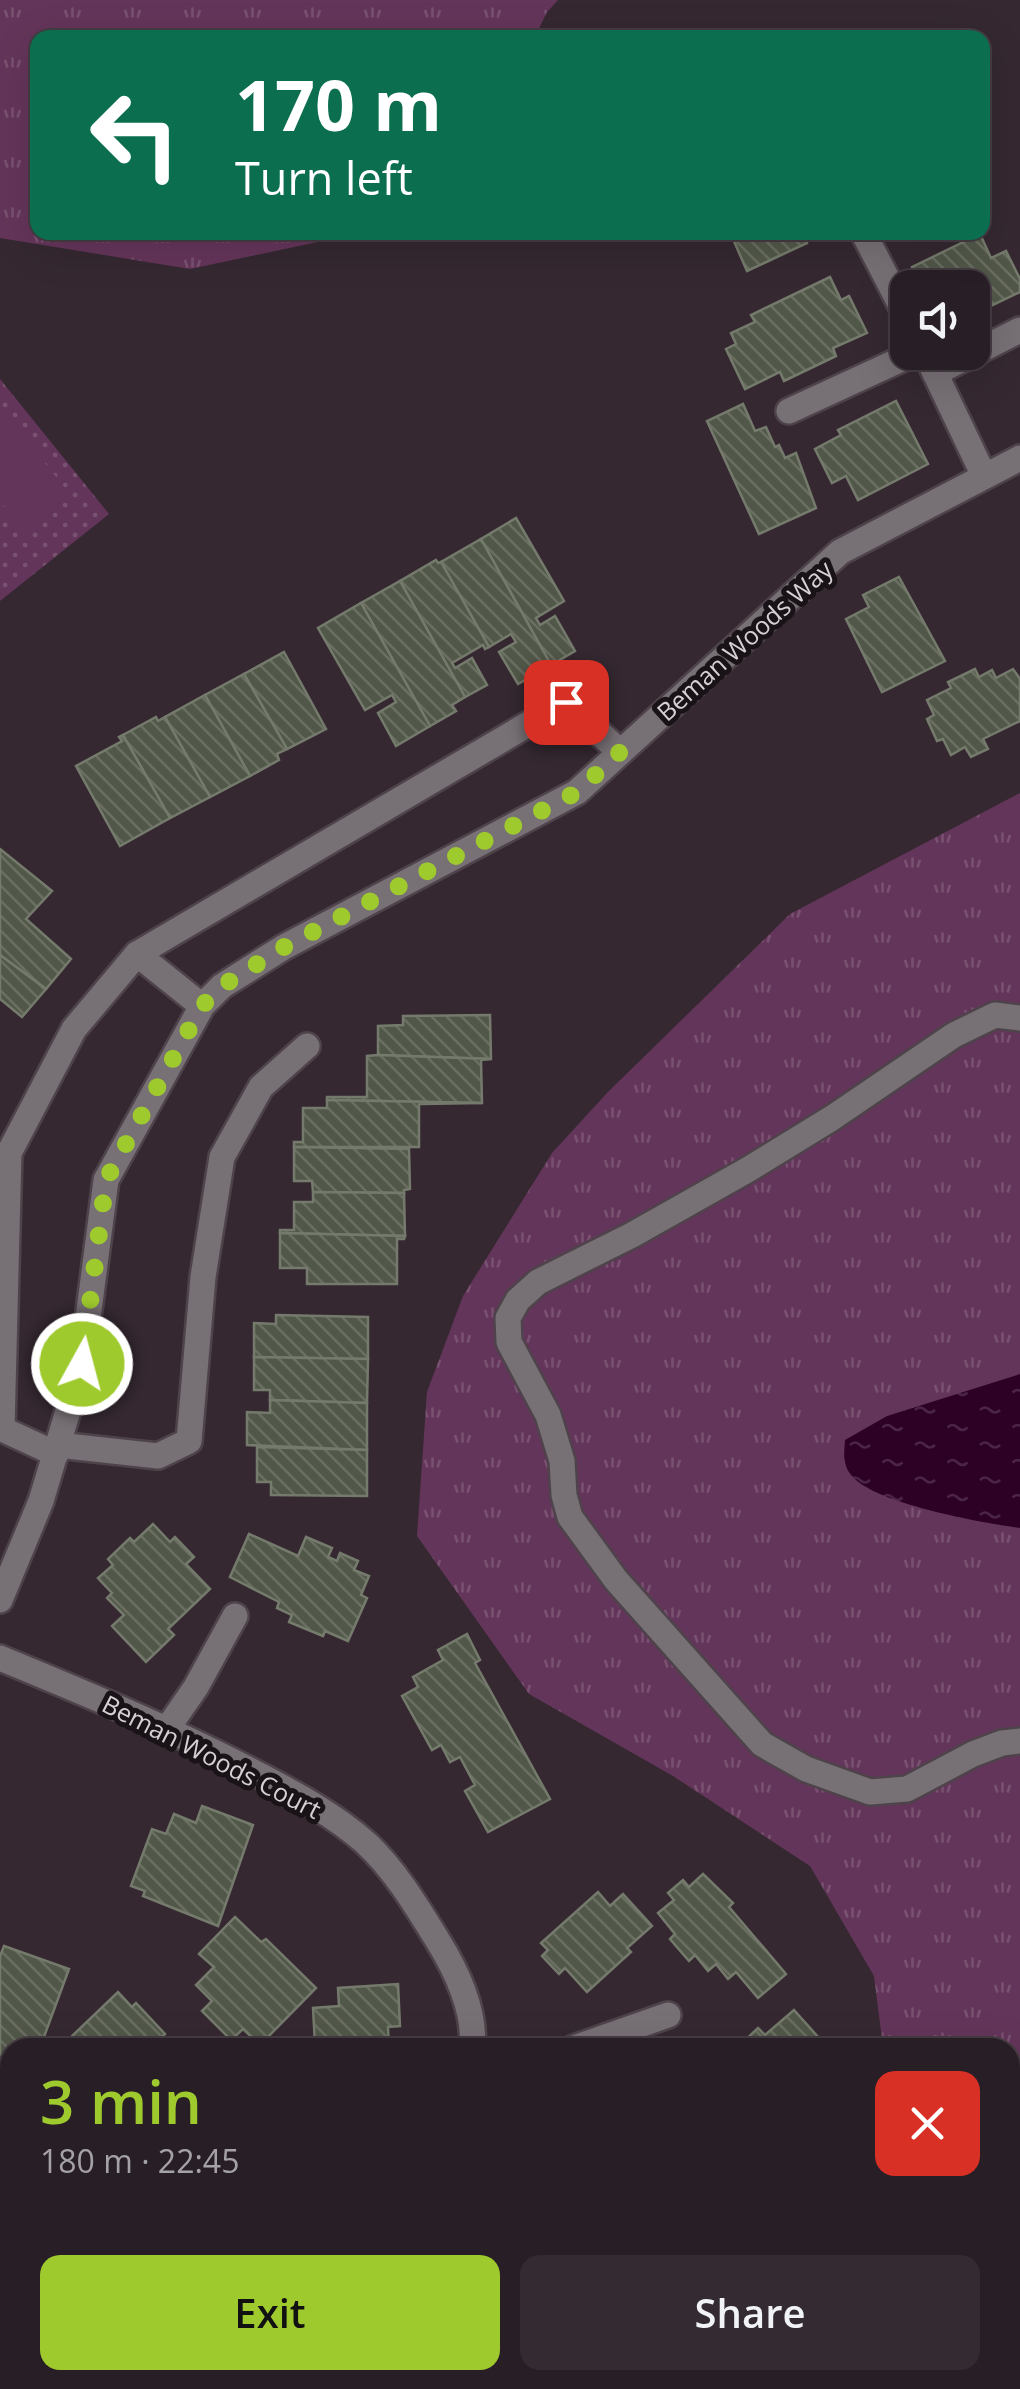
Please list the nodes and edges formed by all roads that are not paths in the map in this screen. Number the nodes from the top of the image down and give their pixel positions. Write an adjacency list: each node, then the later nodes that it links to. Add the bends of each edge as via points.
1 (867, 240): 2 (street)
2 (890, 284)
3 (1020, 330): 4 (street)
4 (990, 339)
5 (897, 370): 7 (street)
6 (931, 370): 9 (street)
7 (789, 411)
8 (1020, 458): 9 (street, Beman Woods Way)
9 (984, 476): 10 (street, Beman Woods Way, via 840,552)
10 (620, 752): 11 (street, via 566,702); 12 (street, Beman Woods Way, via 577,792 284,947)
11 (136, 954): 12 (street); 15 (street, via 74,1029 9,1153 2,1429)
12 (202, 1006): 15 (street, Beman Woods Way, via 106,1180 82,1364)
13 (1020, 1018): 20 (street, via 995,1014 954,1034 749,1170 538,1282 508,1318 508,1342 548,1415 570,1517 616,1580 762,1744 870,1792 907,1789 973,1754)
14 (307, 1046): 15 (street, via 260,1086 222,1158 188,1442 158,1456)
15 (57, 1450): 16 (street, Beman Woods Way)
16 (0, 1600)
17 (235, 1616): 19 (street)
18 (0, 1658): 19 (street, Beman Woods Court)
19 (167, 1729): 22 (street, Beman Woods Court, via 316,1804 368,1844 452,1964)
20 (1020, 1741)
21 (668, 2015): 23 (street)
22 (473, 2038)
23 (602, 2038)

